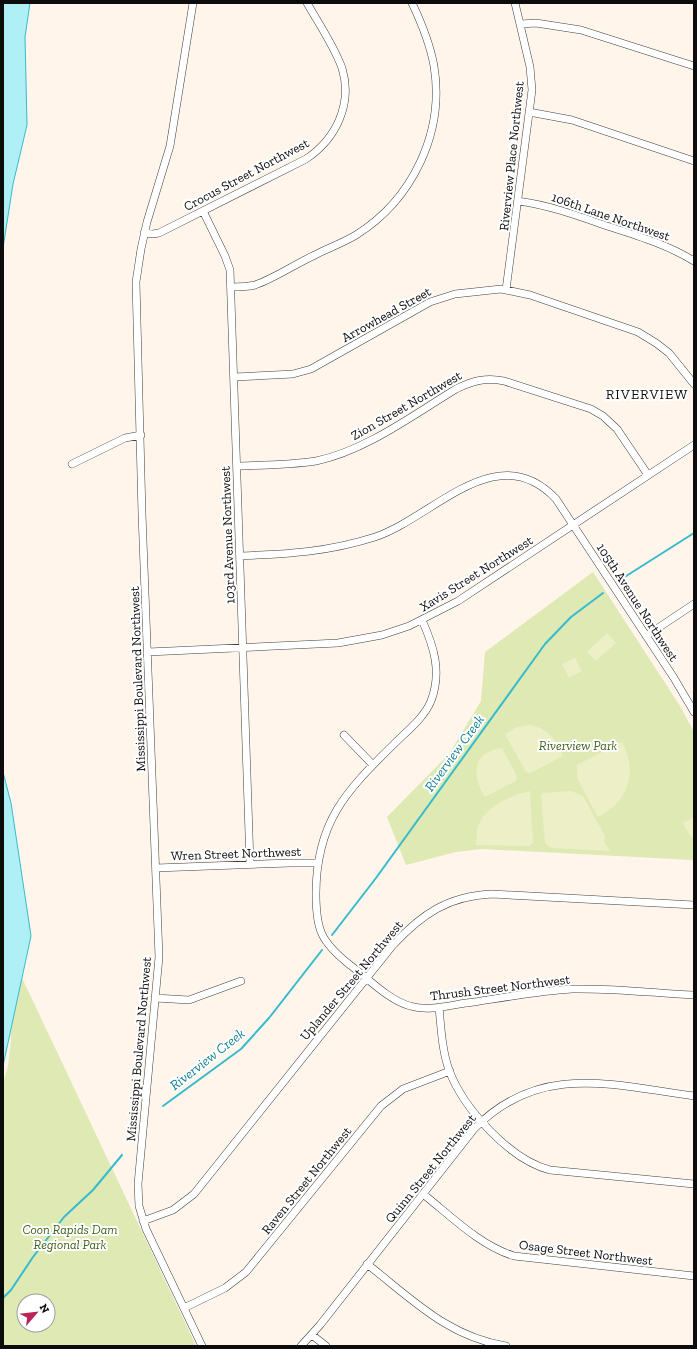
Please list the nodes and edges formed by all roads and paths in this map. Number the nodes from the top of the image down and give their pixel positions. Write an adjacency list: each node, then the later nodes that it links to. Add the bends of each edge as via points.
1 (193, 3): 11 (street, Mississippi Boulevard Northwest, via 170,146)
2 (307, 3): 10 (street, Crocus Street Northwest, via 339,61 344,78 344,103 336,127 325,144 306,158)
3 (412, 3): 13 (street, via 430,49 436,88 432,129 414,176 389,209 355,236 256,284)
4 (515, 3): 5 (street, Riverview Place Northwest)
5 (521, 24): 6 (street, via 536,23 581,30); 7 (street, Riverview Place Northwest, via 531,73)
6 (694, 66)
7 (530, 112): 8 (street, via 572,120); 9 (street, Riverview Place Northwest)
8 (694, 162)
9 (518, 202): 12 (street, 106th Lane Northwest, via 549,207 673,249); 14 (street, Riverview Place Northwest)
10 (203, 211): 11 (street, Crocus Street Northwest, via 159,232); 13 (street, 103rd Avenue Northwest, via 228,263)
11 (144, 233): 17 (street, Mississippi Boulevard Northwest, via 136,282)
12 (694, 261)
13 (231, 287): 15 (street, 103rd Avenue Northwest)
14 (506, 290): 15 (street, Arrowhead Street, via 469,291 434,300 325,363 306,371); 16 (street, Arrowhead Street, via 542,298 638,332 669,353)
15 (234, 377): 20 (street, 103rd Avenue Northwest)
16 (694, 384)
17 (141, 435): 19 (street, via 125,438); 28 (street, Mississippi Boulevard Northwest)
18 (694, 445): 21 (street, Xavis Street Northwest)
19 (72, 464)
20 (237, 466): 21 (street, Zion Street Northwest, via 299,463 349,451 376,438 456,389 470,382 488,379 504,381 598,412 617,430); 23 (street, 103rd Avenue Northwest)
21 (648, 476): 22 (street, Xavis Street Northwest)
22 (574, 526): 23 (street, 105th Avenue Northwest, via 556,499 541,485 525,477 498,475 475,482 411,520 375,537 312,552); 25 (street, Xavis Street Northwest, via 458,601); 26 (street, 105th Avenue Northwest)
23 (240, 556): 27 (street, 103rd Avenue Northwest)
24 (694, 604): 26 (street)
25 (422, 620): 27 (street, Xavis Street Northwest, via 382,636 354,641); 31 (street, Thrush Street Northwest, via 436,659 436,680 431,701 419,720)
26 (646, 636): 29 (street, 105th Avenue Northwest)
27 (243, 648): 28 (street, Xavis Street Northwest); 33 (street, 103rd Avenue Northwest)
28 (148, 652): 34 (street, Mississippi Boulevard Northwest)
29 (694, 712)
30 (344, 736): 31 (street)
31 (373, 765): 32 (street, Thrush Street Northwest, via 338,806 324,837)
32 (317, 863): 33 (street, Wren Street Northwest); 36 (street, Thrush Street Northwest, via 316,914 320,932 330,948)
33 (250, 864): 34 (street, Wren Street Northwest)
34 (156, 868): 39 (street, Mississippi Boulevard Northwest, via 159,957)
35 (694, 905): 36 (street, Uplander Street Northwest, via 492,894 466,897 440,906 414,924)
36 (366, 977): 40 (street, Thrush Street Northwest, via 404,1004 422,1008); 46 (street, Uplander Street Northwest, via 194,1194 173,1210)
37 (241, 981): 39 (street, via 189,1000)
38 (694, 995): 40 (street, Thrush Street Northwest, via 570,990)
39 (155, 998): 46 (street, Mississippi Boulevard Northwest, via 138,1184)
40 (439, 1007): 41 (street, via 444,1049)
41 (450, 1071): 43 (street, via 459,1090); 49 (street, Raven Street Northwest, via 403,1089 381,1106 246,1272 225,1288)
42 (694, 1096): 43 (street, Quinn Street Northwest, via 595,1083 565,1083 545,1086 523,1095 499,1107)
43 (482, 1121): 44 (street, via 522,1158 541,1168); 45 (street, Quinn Street Northwest)
44 (694, 1184)
45 (423, 1194): 47 (street, Quinn Street Northwest); 48 (street, Osage Street Northwest, via 482,1240 514,1256)
46 (143, 1221): 49 (street, Mississippi Boulevard Northwest)
47 (367, 1264): 50 (street, Quinn Street Northwest); 54 (street, via 454,1330 477,1340)
48 (694, 1276)
49 (184, 1308): 51 (street, Mississippi Boulevard Northwest)
50 (312, 1335): 52 (street, Quinn Street Northwest); 53 (street)
51 (202, 1346)
52 (301, 1346)
53 (326, 1346)
54 (506, 1346)

